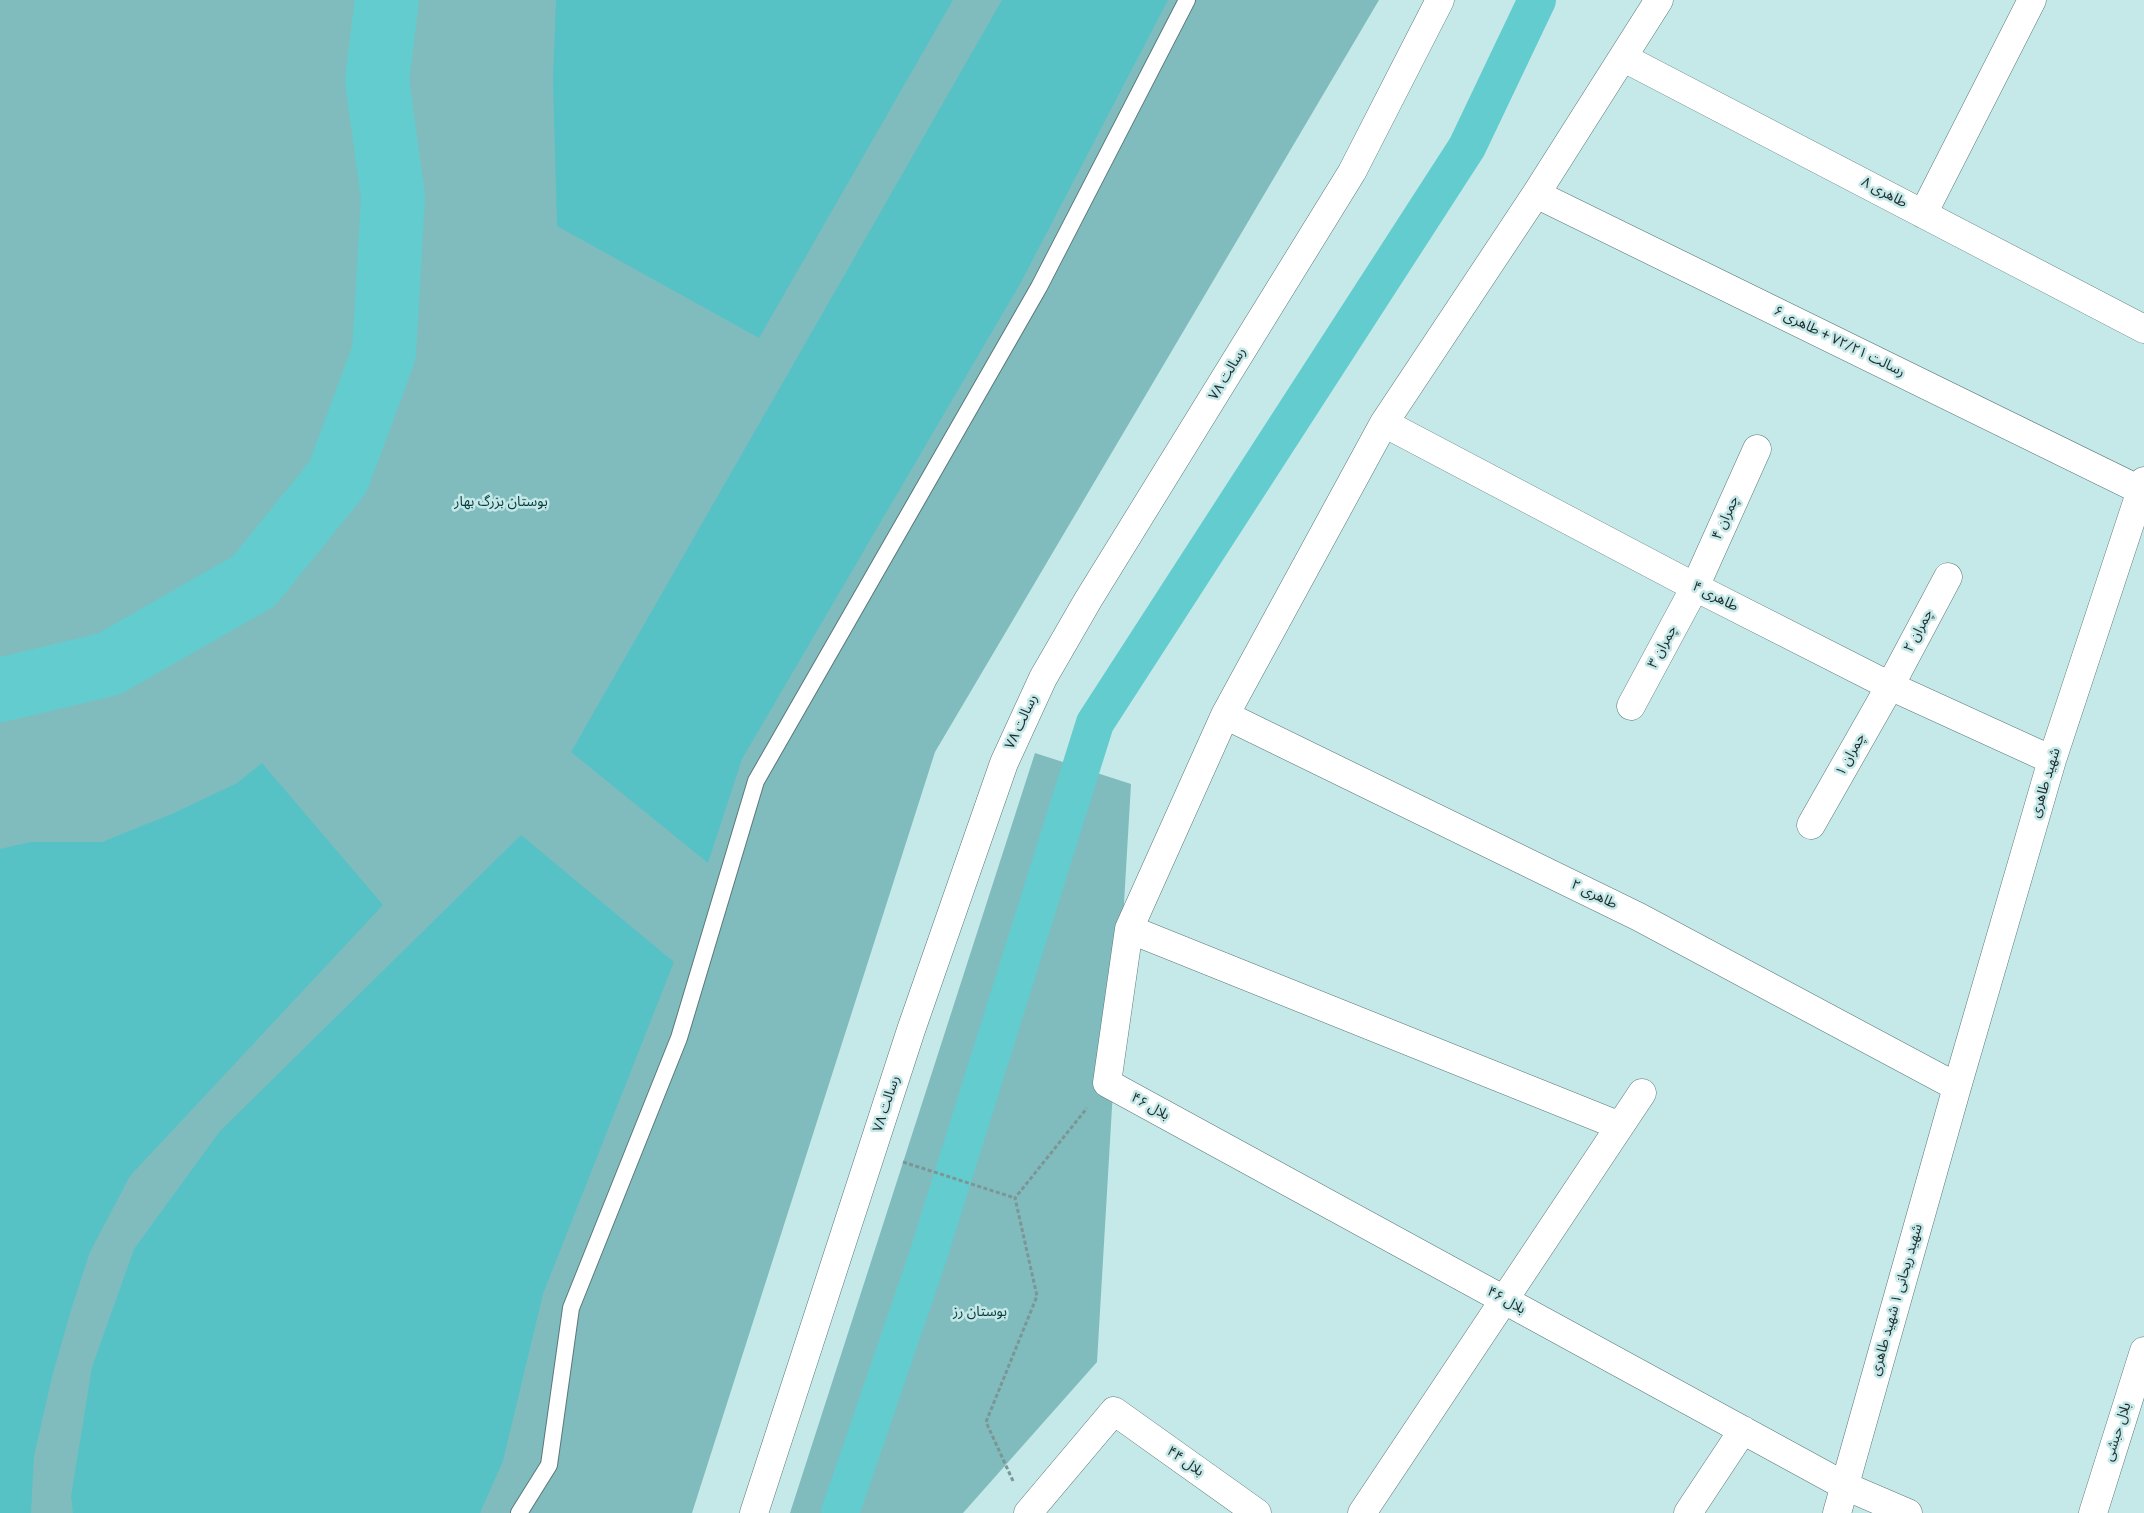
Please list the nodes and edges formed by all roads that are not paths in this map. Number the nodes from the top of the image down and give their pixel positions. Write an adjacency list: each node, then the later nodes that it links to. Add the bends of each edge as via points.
1 (1187, 0): 27 (lane, via 1039,287 756,781 679,1038 571,1308 548,1465)
2 (1440, 0): 28 (street, رسالت ۷۸, via 1352,172 1084,608 1043,678 1004,762 910,1030)
3 (1659, 0): 5 (street)
4 (2032, 0): 7 (street)
5 (1624, 58): 6 (street); 7 (street, طاهری ۸)
6 (1536, 194): 9 (street); 11 (street, رسالت ۷۲/۲۱ + طاهری ۶)
7 (1923, 214): 8 (street, طاهری ۸)
8 (2144, 329)
9 (1384, 423): 13 (street, طاهری ۴); 16 (street)
10 (1757, 448): 13 (street, چمران ۴)
11 (2143, 488): 17 (street, شهید طاهری)
12 (1948, 576): 14 (street, چمران ۲)
13 (1695, 587): 14 (street, طاهری ۴); 15 (street, چمران ۳)
14 (1890, 686): 17 (street, طاهری ۴); 18 (street, چمران ۱)
15 (1631, 706)
16 (1225, 715): 19 (street); 20 (street, طاهری ۲, via 1640,917)
17 (2052, 760): 20 (street, شهید طاهری)
18 (1812, 825)
19 (1129, 929): 22 (street); 23 (street, بلال ۴۶, via 1107,1083)
20 (1957, 1087): 26 (street, شهید ریحانی ۱ شهید طاهری)
21 (1642, 1093): 22 (street)
22 (1620, 1126): 23 (street)
23 (1503, 1300): 25 (street, بلال ۴۶); 31 (street)
24 (2144, 1351): 35 (street, بلال حبشی)
25 (1743, 1430): 26 (street, بلال ۴۶); 32 (street)
26 (1845, 1486): 33 (street, شهید ریحانی ۱ شهید طاهری); 34 (street, بلال ۴۶)
27 (519, 1513)
28 (754, 1513)
29 (1028, 1513): 30 (street, بلال ۴۴, via 1114,1411)
30 (1257, 1513)
31 (1362, 1513)
32 (1688, 1513)
33 (1836, 1513)
34 (1908, 1513)
35 (2093, 1513)

